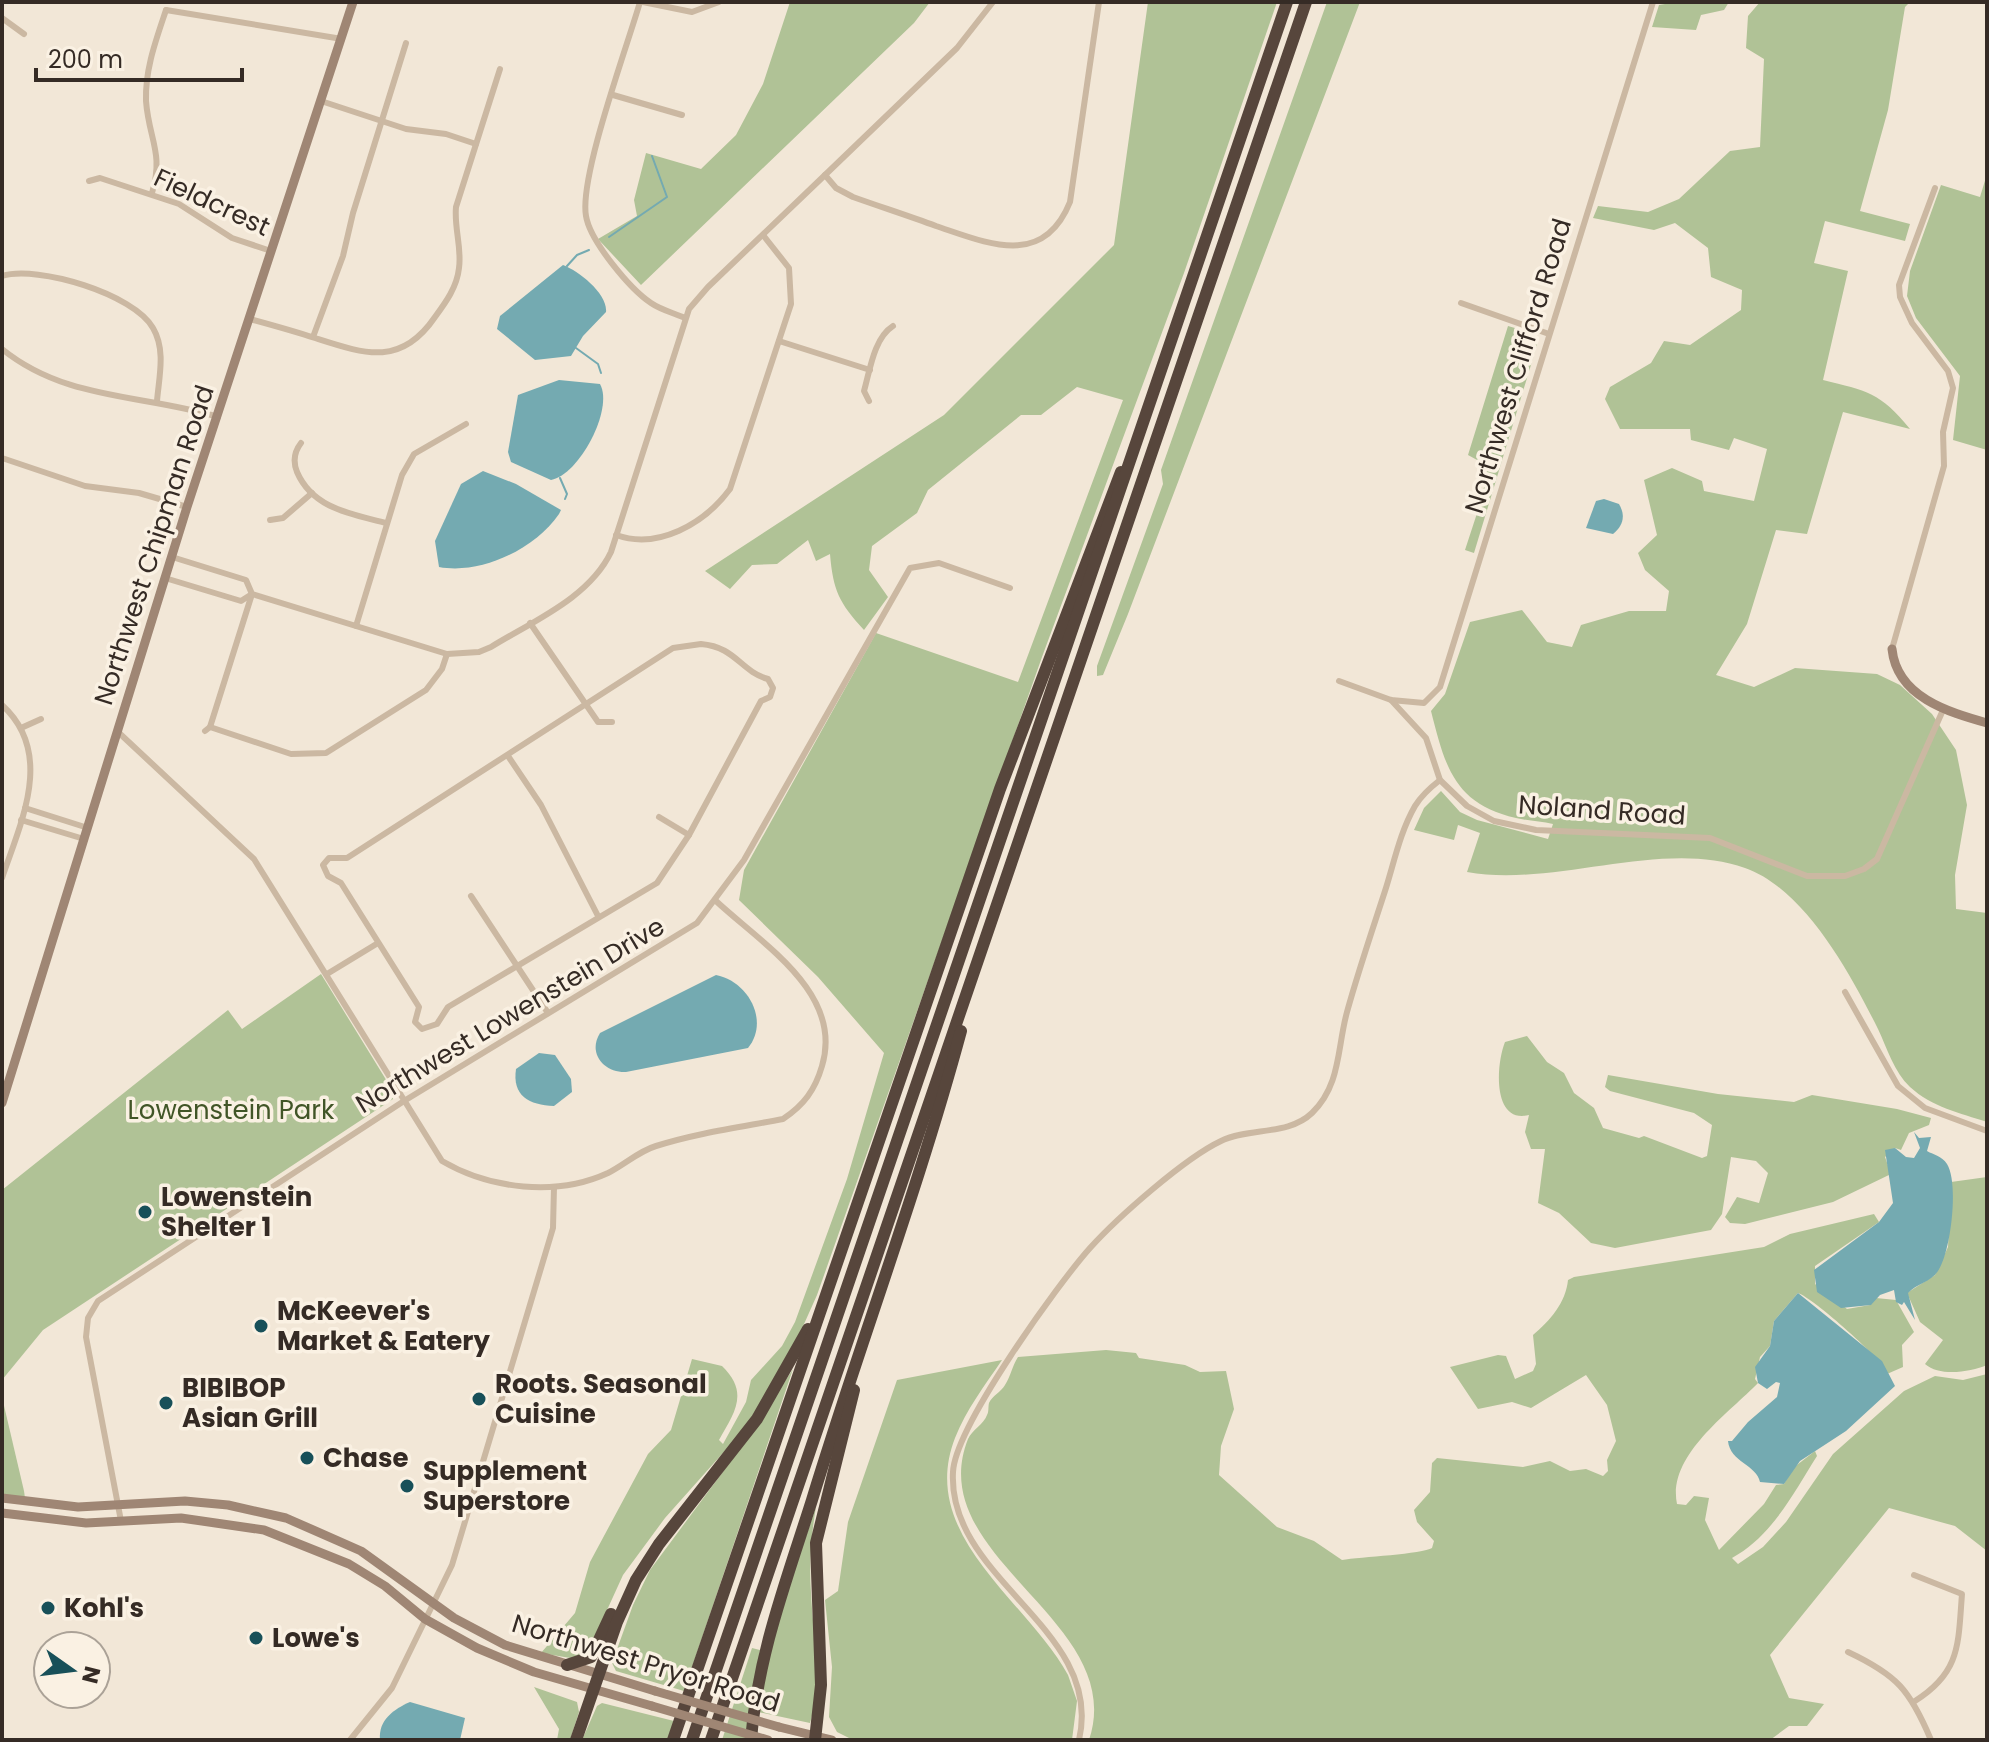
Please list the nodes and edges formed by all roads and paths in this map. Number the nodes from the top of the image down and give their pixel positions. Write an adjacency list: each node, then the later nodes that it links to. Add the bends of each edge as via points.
1 (158, 2): 10 (street)
2 (353, 2): 13 (main road, Northwest Chipman Road)
3 (641, 2): 4 (street, via 692,12); 16 (street)
4 (719, 2)
5 (993, 2): 21 (street, via 957,48)
6 (1099, 2): 21 (street, via 1072,193 1061,220 1046,236 1024,246 986,243 853,197)
7 (1287, 2): 42 (highway)
8 (1306, 2): 79 (highway)
9 (1653, 2): 32 (street, Northwest Clifford Road)
10 (166, 10): 13 (street); 24 (street, via 146,90 159,161)
11 (2, 18): 12 (street)
12 (24, 34)
13 (342, 39): 17 (main road, Northwest Chipman Road)
14 (406, 43): 19 (street)
15 (500, 69): 20 (street)
16 (613, 95): 18 (street); 29 (street, via 587,184 589,229 645,298)
17 (321, 101): 19 (street); 26 (main road, Northwest Chipman Road)
18 (682, 115)
19 (383, 119): 20 (street); 33 (street)
20 (476, 144): 33 (street, via 456,207 456,282 428,328 394,352 376,354)
21 (825, 175): 25 (street)
22 (89, 181): 24 (street, Fieldcrest, via 100,178)
23 (1935, 188): 55 (street, via 1899,285 1912,323 1952,380 1952,398 1943,432 1944,466)
24 (152, 193): 26 (street, Fieldcrest, via 191,209 232,238)
25 (763, 235): 29 (street, via 708,287); 34 (street, via 784,259 791,278 791,304)
26 (271, 251): 30 (main road, Northwest Chipman Road)
27 (2, 276): 37 (street, via 21,271 42,274 138,310 153,328 160,350)
28 (1461, 303): 32 (street)
29 (685, 318): 48 (street)
30 (250, 319): 33 (street); 39 (main road, Northwest Chipman Road)
31 (893, 326): 36 (street, via 883,333)
32 (1549, 334): 58 (street, Northwest Clifford Road, via 1440,687 1424,703)
33 (313, 337)
34 (779, 341): 36 (street); 48 (street, via 735,478 723,499 662,539)
35 (2, 349): 37 (street, via 49,379 115,398)
36 (870, 370): 38 (street, via 864,391)
37 (157, 401): 39 (street)
38 (869, 401)
39 (218, 417): 45 (main road, Northwest Chipman Road)
40 (466, 424): 47 (street, via 414,454)
41 (301, 443): 44 (street, via 295,450 295,467)
42 (1135, 449): 89 (highway, via 1115,482 1000,789); 108 (highway)
43 (2, 458): 45 (street, via 85,486 139,493)
44 (312, 493): 46 (street, via 283,518); 47 (street, via 341,512)
45 (187, 507): 49 (main road, Northwest Chipman Road)
46 (270, 520)
47 (386, 523): 54 (street)
48 (616, 535): 53 (street, via 592,581)
49 (172, 557): 50 (main road, Northwest Chipman Road); 52 (street, via 246,580)
50 (165, 578): 52 (street, via 241,601); 66 (main road, Northwest Chipman Road)
51 (1010, 588): 77 (street, Northwest Lowenstein Drive, via 939,563 910,568)
52 (252, 594): 54 (street); 56 (street, via 207,729 291,754 326,753 426,690)
53 (530, 623): 56 (street, via 479,652); 60 (street)
54 (356, 626): 56 (street)
55 (1892, 649): 61 (main road, via 1907,683)
56 (447, 654)
57 (1339, 681): 58 (street)
58 (1391, 700): 68 (street, via 1426,738)
59 (2, 705): 65 (street)
60 (584, 705): 63 (street, via 598,722); 67 (street); 73 (street, via 673,648 687,645 720,646 752,674 768,679 770,697 761,701)
61 (1943, 710): 64 (main road); 68 (street, Noland Road, via 1877,859 1845,876 1807,876 1710,838 1514,826 1480,814)
62 (41, 719): 65 (street)
63 (612, 722)
64 (1987, 723)
65 (21, 728): 69 (street, via 32,768)
66 (117, 731): 72 (main road, Northwest Chipman Road); 82 (street, via 254,859)
67 (508, 756): 78 (street, via 541,805); 80 (street, via 347,858 329,858 323,865 328,876 338,879)
68 (1440, 780): 113 (street, via 1416,805 1403,835 1346,1015 1336,1075 1327,1095 1300,1121 1221,1141 1093,1245 1068,1274 960,1441 952,1471 963,1525 1071,1668 1082,1696)
69 (25, 808): 71 (street); 72 (street)
70 (659, 817): 73 (street)
71 (21, 820): 74 (street); 75 (street)
72 (88, 828): 74 (main road, Northwest Chipman Road)
73 (689, 835): 78 (street, via 657,883)
74 (84, 839): 86 (main road, Northwest Chipman Road)
75 (2, 878)
76 (471, 896): 81 (street)
77 (716, 901): 84 (street, Northwest Lowenstein Drive, via 684,933); 88 (street, via 806,984 822,1011 826,1055 817,1082 801,1107 783,1119 652,1147 608,1173)
78 (598, 916): 81 (street)
79 (989, 928): 90 (highway, via 928,1150); 109 (highway)
80 (378, 943): 81 (street, via 419,1007 415,1022 422,1029 431,1029 448,1007); 82 (street)
81 (516, 965): 84 (street)
82 (327, 974): 85 (street)
83 (1845, 992): 87 (street, via 1898,1086 1925,1108)
84 (548, 1013): 85 (street, Northwest Lowenstein Drive)
85 (404, 1101): 88 (street, via 442,1161 468,1176); 92 (street, Northwest Lowenstein Drive, via 98,1301 88,1318 86,1337)
86 (2, 1103)
87 (1987, 1131)
88 (554, 1187): 97 (street, via 553,1228 533,1302)
89 (822, 1306): 93 (highway, via 757,1419); 107 (highway)
90 (872, 1321): 104 (highway, via 816,1543 821,1685); 110 (highway, via 767,1637)
91 (2, 1498): 92 (main road, Northwest Pryor Road, via 78,1507)
92 (119, 1503): 95 (street, Northwest Lowenstein Drive); 97 (main road, Northwest Pryor Road, via 185,1501 286,1518 361,1551)
93 (685, 1511): 100 (highway, via 626,1583 591,1657); 101 (highway, via 636,1580)
94 (2, 1513): 95 (main road, Northwest Pryor Road, via 54,1521)
95 (121, 1521): 98 (main road, Northwest Pryor Road, via 181,1518 264,1530 349,1564)
96 (1914, 1575): 103 (street, via 1962,1594 1951,1668)
97 (436, 1604): 98 (street); 100 (main road, Northwest Pryor Road, via 505,1645)
98 (425, 1619): 102 (main road, Northwest Pryor Road, via 508,1662); 105 (street, via 392,1688)
99 (1848, 1652): 103 (street, via 1890,1675)
100 (567, 1665): 101 (main road, Northwest Pryor Road)
101 (598, 1674): 102 (highway); 104 (main road, Northwest Pryor Road, bridge)
102 (593, 1689): 106 (highway); 111 (main road, Northwest Pryor Road, bridge)
103 (1915, 1701): 114 (street)
104 (816, 1738): 112 (main road, Northwest Pryor Road)
105 (350, 1740)
106 (576, 1740)
107 (673, 1740)
108 (692, 1740)
109 (711, 1740)
110 (751, 1740)
111 (768, 1740)
112 (832, 1740)
113 (1079, 1740)
114 (1931, 1740)

